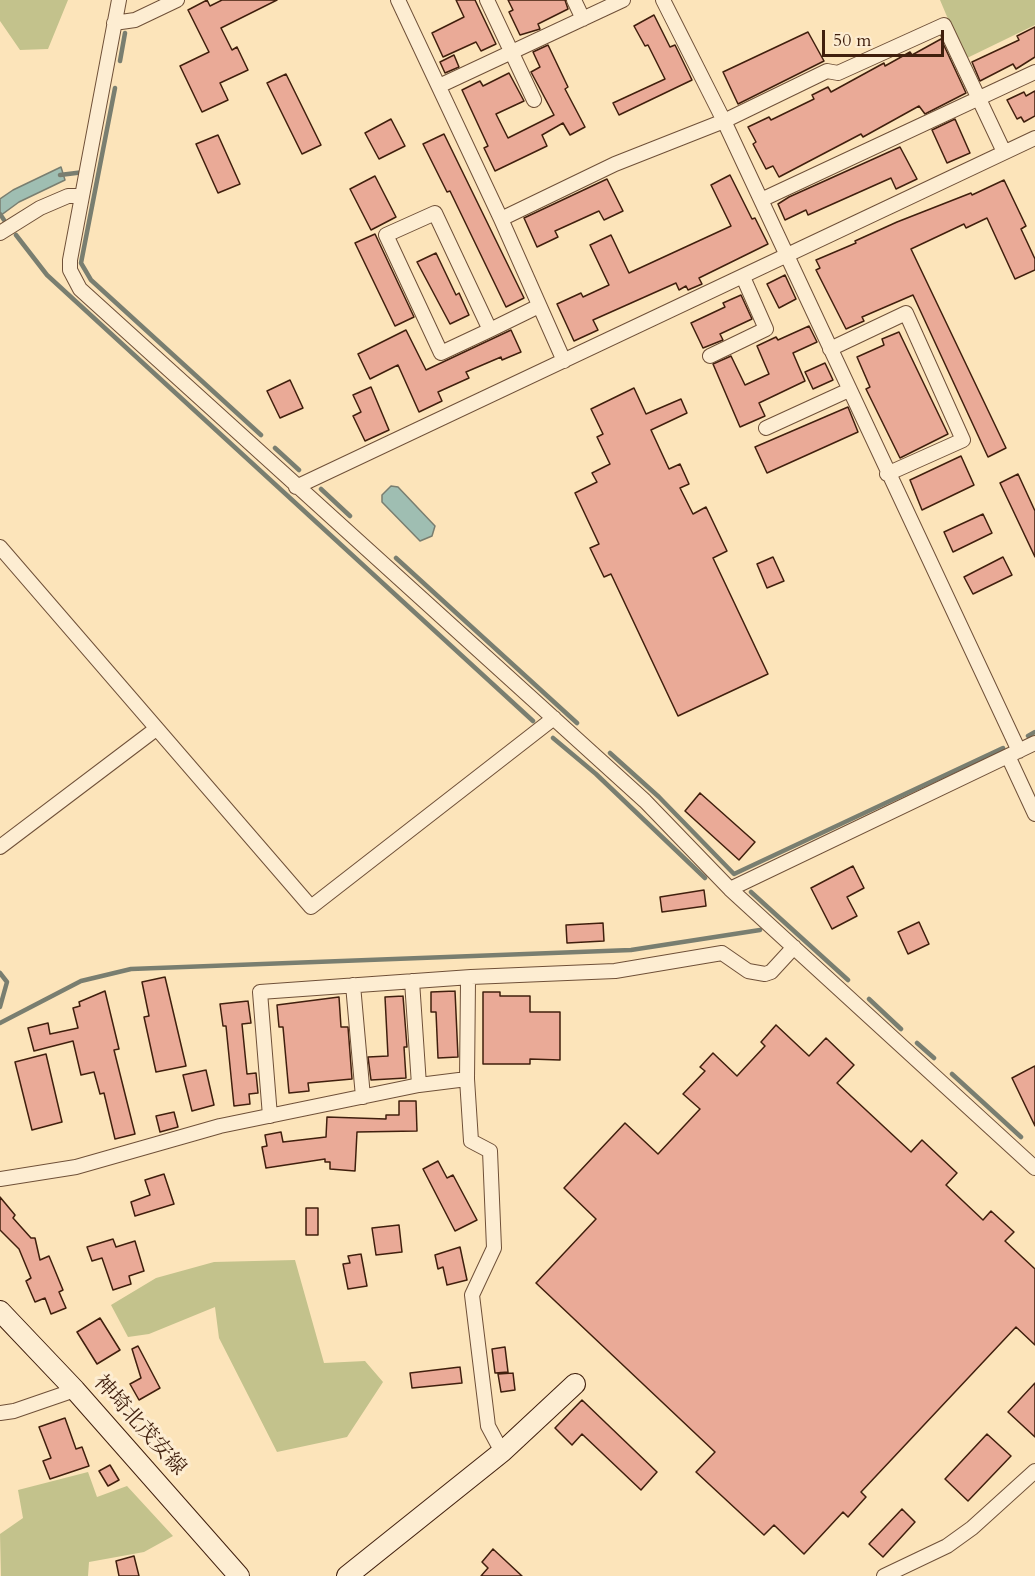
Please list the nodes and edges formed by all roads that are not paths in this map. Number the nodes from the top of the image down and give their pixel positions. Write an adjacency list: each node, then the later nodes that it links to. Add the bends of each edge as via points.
1 (119, 0): 9 (street)
2 (177, 0): 9 (street, via 135,20)
3 (398, 0): 12 (street)
4 (487, 0): 10 (street)
5 (574, 0): 8 (street)
6 (623, 0): 8 (street)
7 (663, 0): 15 (street)
8 (583, 19): 10 (street)
9 (114, 23): 18 (street)
10 (512, 52): 12 (street); 13 (street)
11 (1035, 72): 14 (street)
12 (439, 87): 20 (street)
13 (534, 100)
14 (979, 100): 15 (street, via 944,25 838,73 827,71); 17 (street); 19 (street)
15 (724, 121): 19 (street); 20 (street, via 615,164)
16 (1035, 138): 17 (street)
17 (1004, 152): 22 (street)
18 (82, 196): 21 (street, via 68,196 40,208); 32 (street, via 69,260 80,289)
19 (761, 200): 22 (street)
20 (501, 219): 24 (street)
21 (0, 233)
22 (787, 256): 23 (street); 26 (street)
23 (743, 277): 27 (street, via 766,329); 28 (street)
24 (539, 306): 25 (street); 28 (street)
25 (490, 330): 25 (street, via 441,353 387,235 435,213)
26 (830, 349): 29 (street); 31 (street, via 906,313 963,440)
27 (710, 356)
28 (564, 361): 32 (street)
29 (849, 390): 30 (street); 31 (street)
30 (766, 428)
31 (887, 474): 37 (street)
32 (296, 487): 34 (street)
33 (0, 547): 35 (street)
34 (554, 718): 35 (street, via 311,907); 40 (street, via 645,801)
35 (156, 729): 39 (street)
36 (1035, 743): 37 (street)
37 (1014, 753): 38 (street); 40 (street)
38 (1035, 813)
39 (0, 847)
40 (730, 889): 41 (street)
41 (794, 947): 42 (street, via 765,974 748,971 722,953 615,971); 49 (street)
42 (471, 977): 43 (street); 45 (street)
43 (412, 981): 44 (street); 46 (street)
44 (353, 985): 47 (street); 48 (street, via 260,992)
45 (467, 1079): 46 (street); 55 (street, via 471,1141 490,1151 494,1248 472,1295 488,1426)
46 (419, 1085): 47 (street)
47 (363, 1097): 48 (street)
48 (270, 1116): 50 (street, via 220,1126 76,1167)
49 (1035, 1168)
50 (0, 1179)
51 (0, 1311): 53 (main road, 神埼北茂安線)
52 (575, 1384): 55 (main road)
53 (75, 1390): 54 (street); 57 (main road, 神埼北茂安線)
54 (0, 1413)
55 (501, 1452): 58 (main road)
56 (1035, 1471): 59 (street, via 947,1546)
57 (239, 1576)
58 (347, 1576)
59 (884, 1576)

